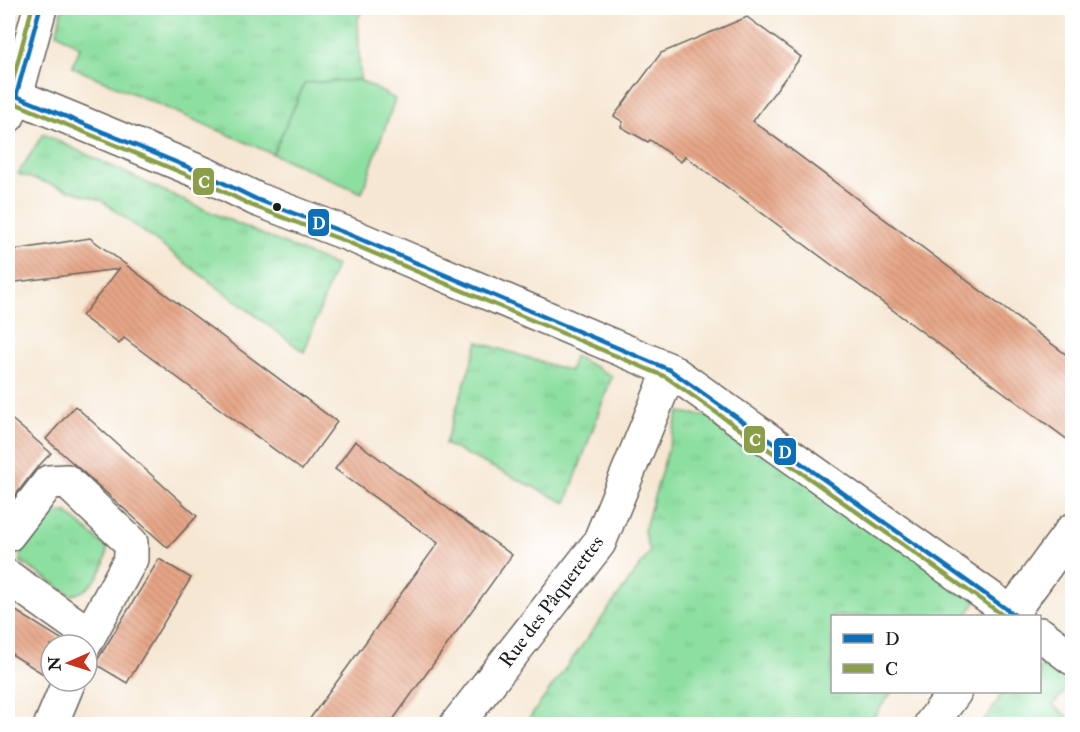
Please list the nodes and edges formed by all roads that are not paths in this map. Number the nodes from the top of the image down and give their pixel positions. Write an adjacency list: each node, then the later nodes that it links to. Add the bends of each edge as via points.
1 (40, 8): 2 (street)
2 (12, 106): 3 (street, via 207,176)
3 (670, 370): 7 (street); 15 (street, Rue des Pâquerettes, via 598,543)
4 (1072, 530): 7 (street)
5 (8, 535): 9 (street, via 49,482 66,481 131,543 131,559)
6 (8, 577): 8 (street)
7 (1012, 615)
8 (78, 633)
9 (89, 633)
10 (1041, 635): 11 (street)
11 (1072, 658)
12 (64, 693): 14 (street)
13 (954, 693): 16 (street)
14 (51, 724)
15 (457, 724)
16 (931, 724)

